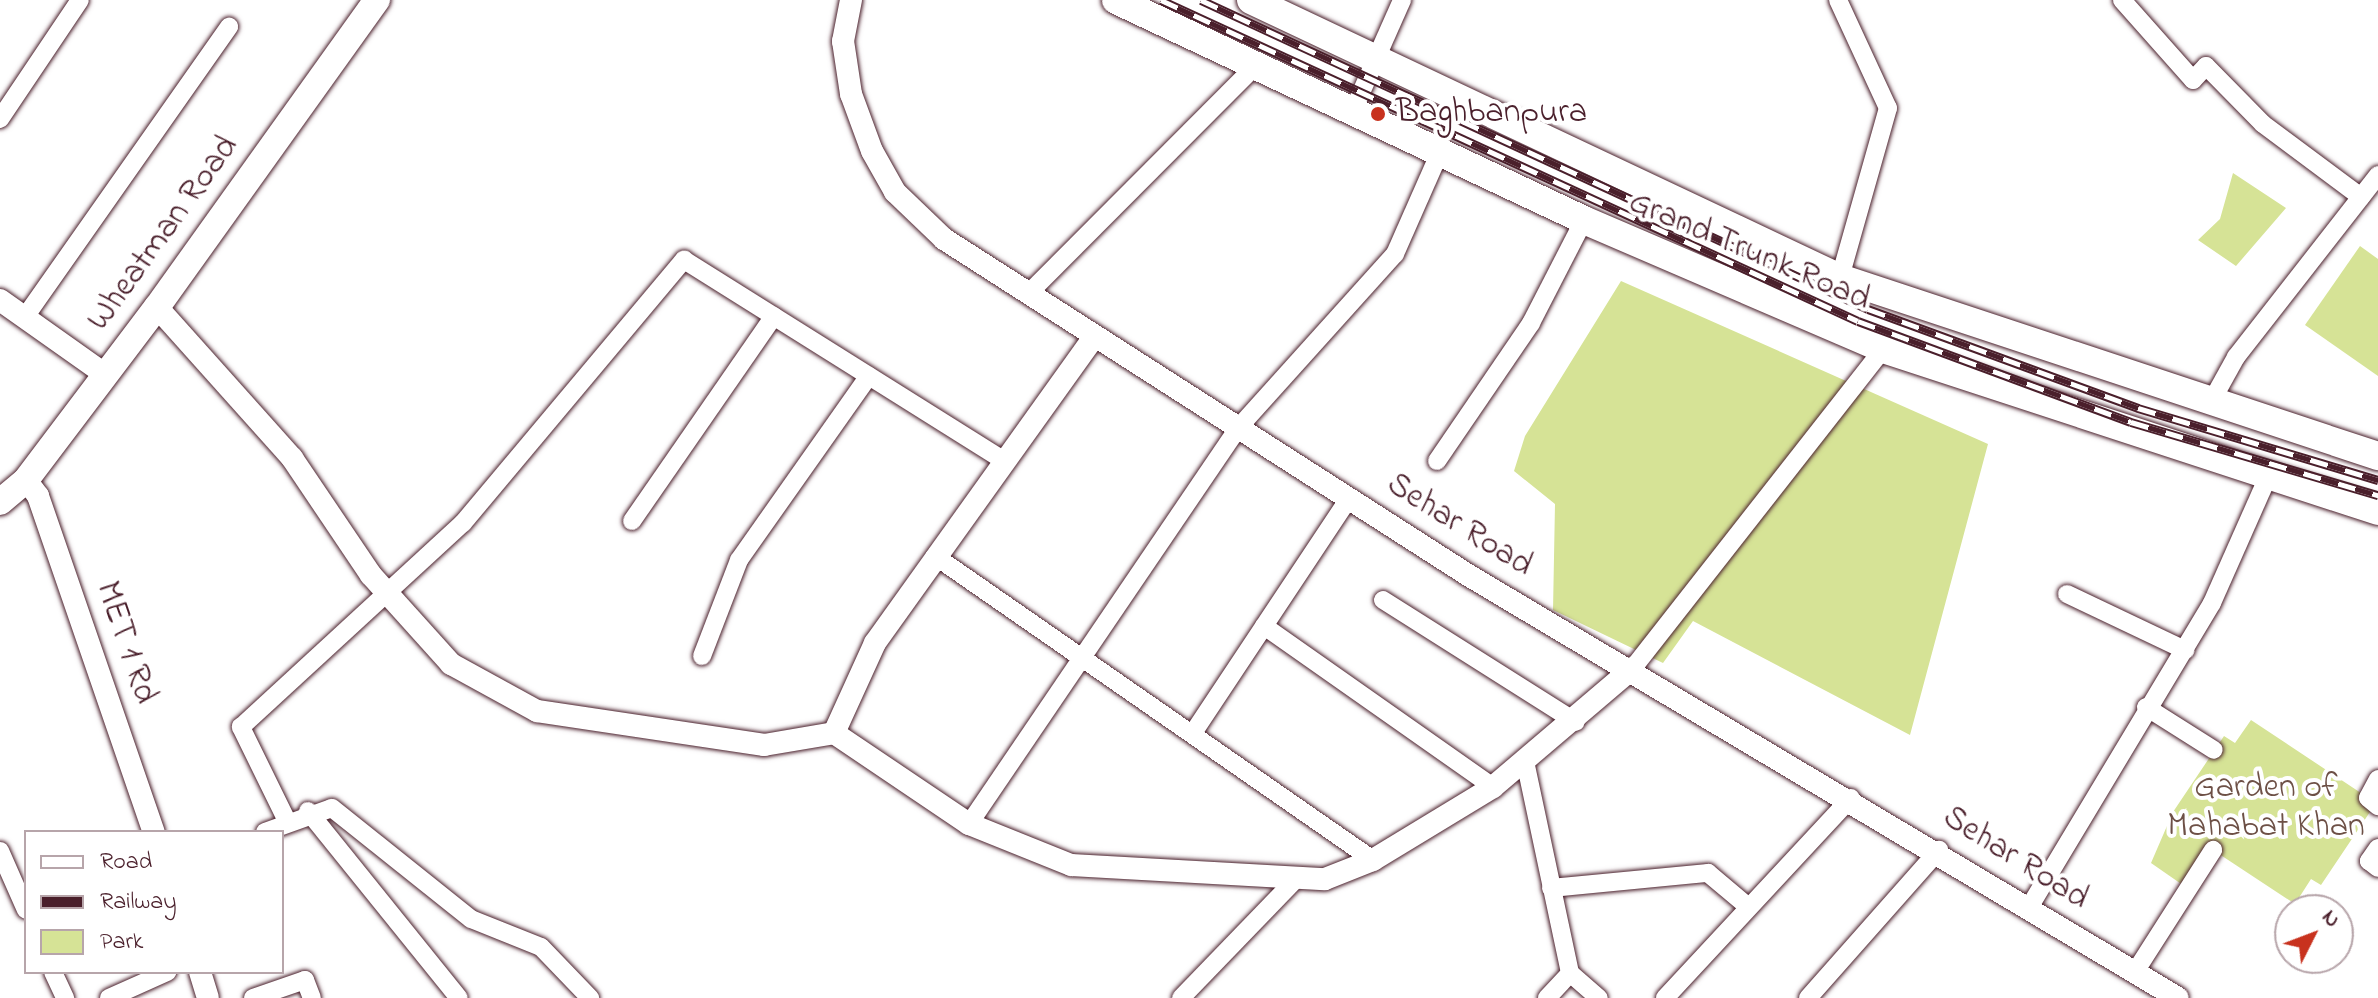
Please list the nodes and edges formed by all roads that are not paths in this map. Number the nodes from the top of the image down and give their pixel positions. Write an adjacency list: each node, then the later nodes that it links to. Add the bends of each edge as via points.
1 (80, 0): 13 (street)
2 (377, 0): 21 (main road, Wheatman Road)
3 (851, 0): 19 (street, Sehar Road, via 843,41 851,94 895,192 944,239)
4 (1116, 0): 11 (main road, Grand Trunk Road)
5 (1251, 0): 10 (main road, Grand Trunk Road)
6 (1402, 0): 10 (street)
7 (1838, 0): 18 (street, via 1888,108)
8 (2122, 0): 16 (street, via 2193,80 2206,66 2263,124)
9 (229, 27): 23 (street)
10 (1375, 62): 12 (street); 18 (main road, Grand Trunk Road)
11 (1253, 68): 12 (main road, Grand Trunk Road); 19 (street)
12 (1352, 113): 14 (main road, Grand Trunk Road)
13 (0, 119)
14 (1440, 152): 17 (main road, Grand Trunk Road); 29 (street, via 1395,254)
15 (2378, 175): 16 (street)
16 (2361, 197): 28 (street, via 2236,357)
17 (1584, 220): 25 (main road, Grand Trunk Road); 32 (street, via 1531,323)
18 (1840, 278): 28 (main road, Grand Trunk Road)
19 (1029, 293): 24 (street, Sehar Road)
20 (0, 300): 23 (street)
21 (157, 307): 26 (main road, Wheatman Road); 40 (street, via 292,458)
22 (774, 316): 27 (street); 38 (street); 40 (street, via 684,260 463,523)
23 (25, 317): 26 (street)
24 (1093, 339): 29 (street, Sehar Road); 31 (street)
25 (1883, 349): 33 (main road, Grand Trunk Road); 47 (street)
26 (106, 375): 34 (main road, Wheatman Road)
27 (869, 376): 31 (street); 45 (street, via 739,560)
28 (2210, 404): 30 (main road, Grand Trunk Road)
29 (1239, 427): 35 (street, Sehar Road); 46 (street)
30 (2378, 456)
31 (1005, 461): 39 (street)
32 (1437, 461)
33 (2267, 479): 37 (main road, Grand Trunk Road); 44 (street)
34 (26, 480): 36 (main road, Wheatman Road); 61 (street, MET 1 Rd, via 38,496)
35 (1349, 498): 43 (street); 47 (street, Sehar Road)
36 (0, 502)
37 (2378, 511)
38 (632, 521)
39 (935, 556): 46 (street); 50 (street, via 875,643)
40 (387, 593): 50 (street, via 451,664 537,711 764,745); 59 (street, via 241,727)
41 (2067, 594): 44 (street)
42 (1383, 600): 49 (street)
43 (1264, 626): 51 (street); 55 (street)
44 (2185, 650): 48 (street)
45 (702, 656)
46 (1086, 657): 51 (street); 60 (street)
47 (1633, 668): 49 (street); 56 (street, Sehar Road)
48 (2146, 707): 52 (street); 73 (street)
49 (1576, 722): 53 (street)
50 (834, 733): 60 (street)
51 (1193, 733): 67 (street)
52 (2214, 750)
53 (1525, 761): 55 (street); 70 (street)
54 (2378, 779): 57 (street, via 2368,798)
55 (1493, 787): 67 (street)
56 (1851, 798): 64 (street, Sehar Road); 72 (street)
57 (2378, 806)
58 (308, 811): 59 (street); 85 (street); 86 (street, via 332,808 471,919 541,947)
59 (287, 821): 62 (street)
60 (969, 824): 69 (street, via 1071,865)
61 (153, 830)
62 (269, 830)
63 (2378, 848): 68 (street, via 2369,861)
64 (1939, 850): 73 (street, Sehar Road); 91 (street)
65 (2213, 850): 74 (street)
66 (0, 851): 71 (street)
67 (1373, 860): 69 (street)
68 (2378, 868)
69 (1293, 882): 87 (street)
70 (1551, 888): 72 (street, via 1708,873); 75 (street)
71 (24, 905)
72 (1746, 905): 90 (street)
73 (2030, 906): 74 (street, Sehar Road)
74 (2135, 972): 79 (street, Sehar Road)
75 (1570, 973): 88 (street); 89 (street)
76 (54, 974): 80 (street)
77 (163, 974): 81 (street)
78 (201, 974): 82 (street)
79 (2168, 995)
80 (65, 998)
81 (109, 998)
82 (208, 998)
83 (253, 998): 84 (street, via 305,980)
84 (312, 998)
85 (459, 998)
86 (590, 998)
87 (1181, 998)
88 (1547, 998)
89 (1599, 998)
90 (1665, 998)
91 (1808, 998)

